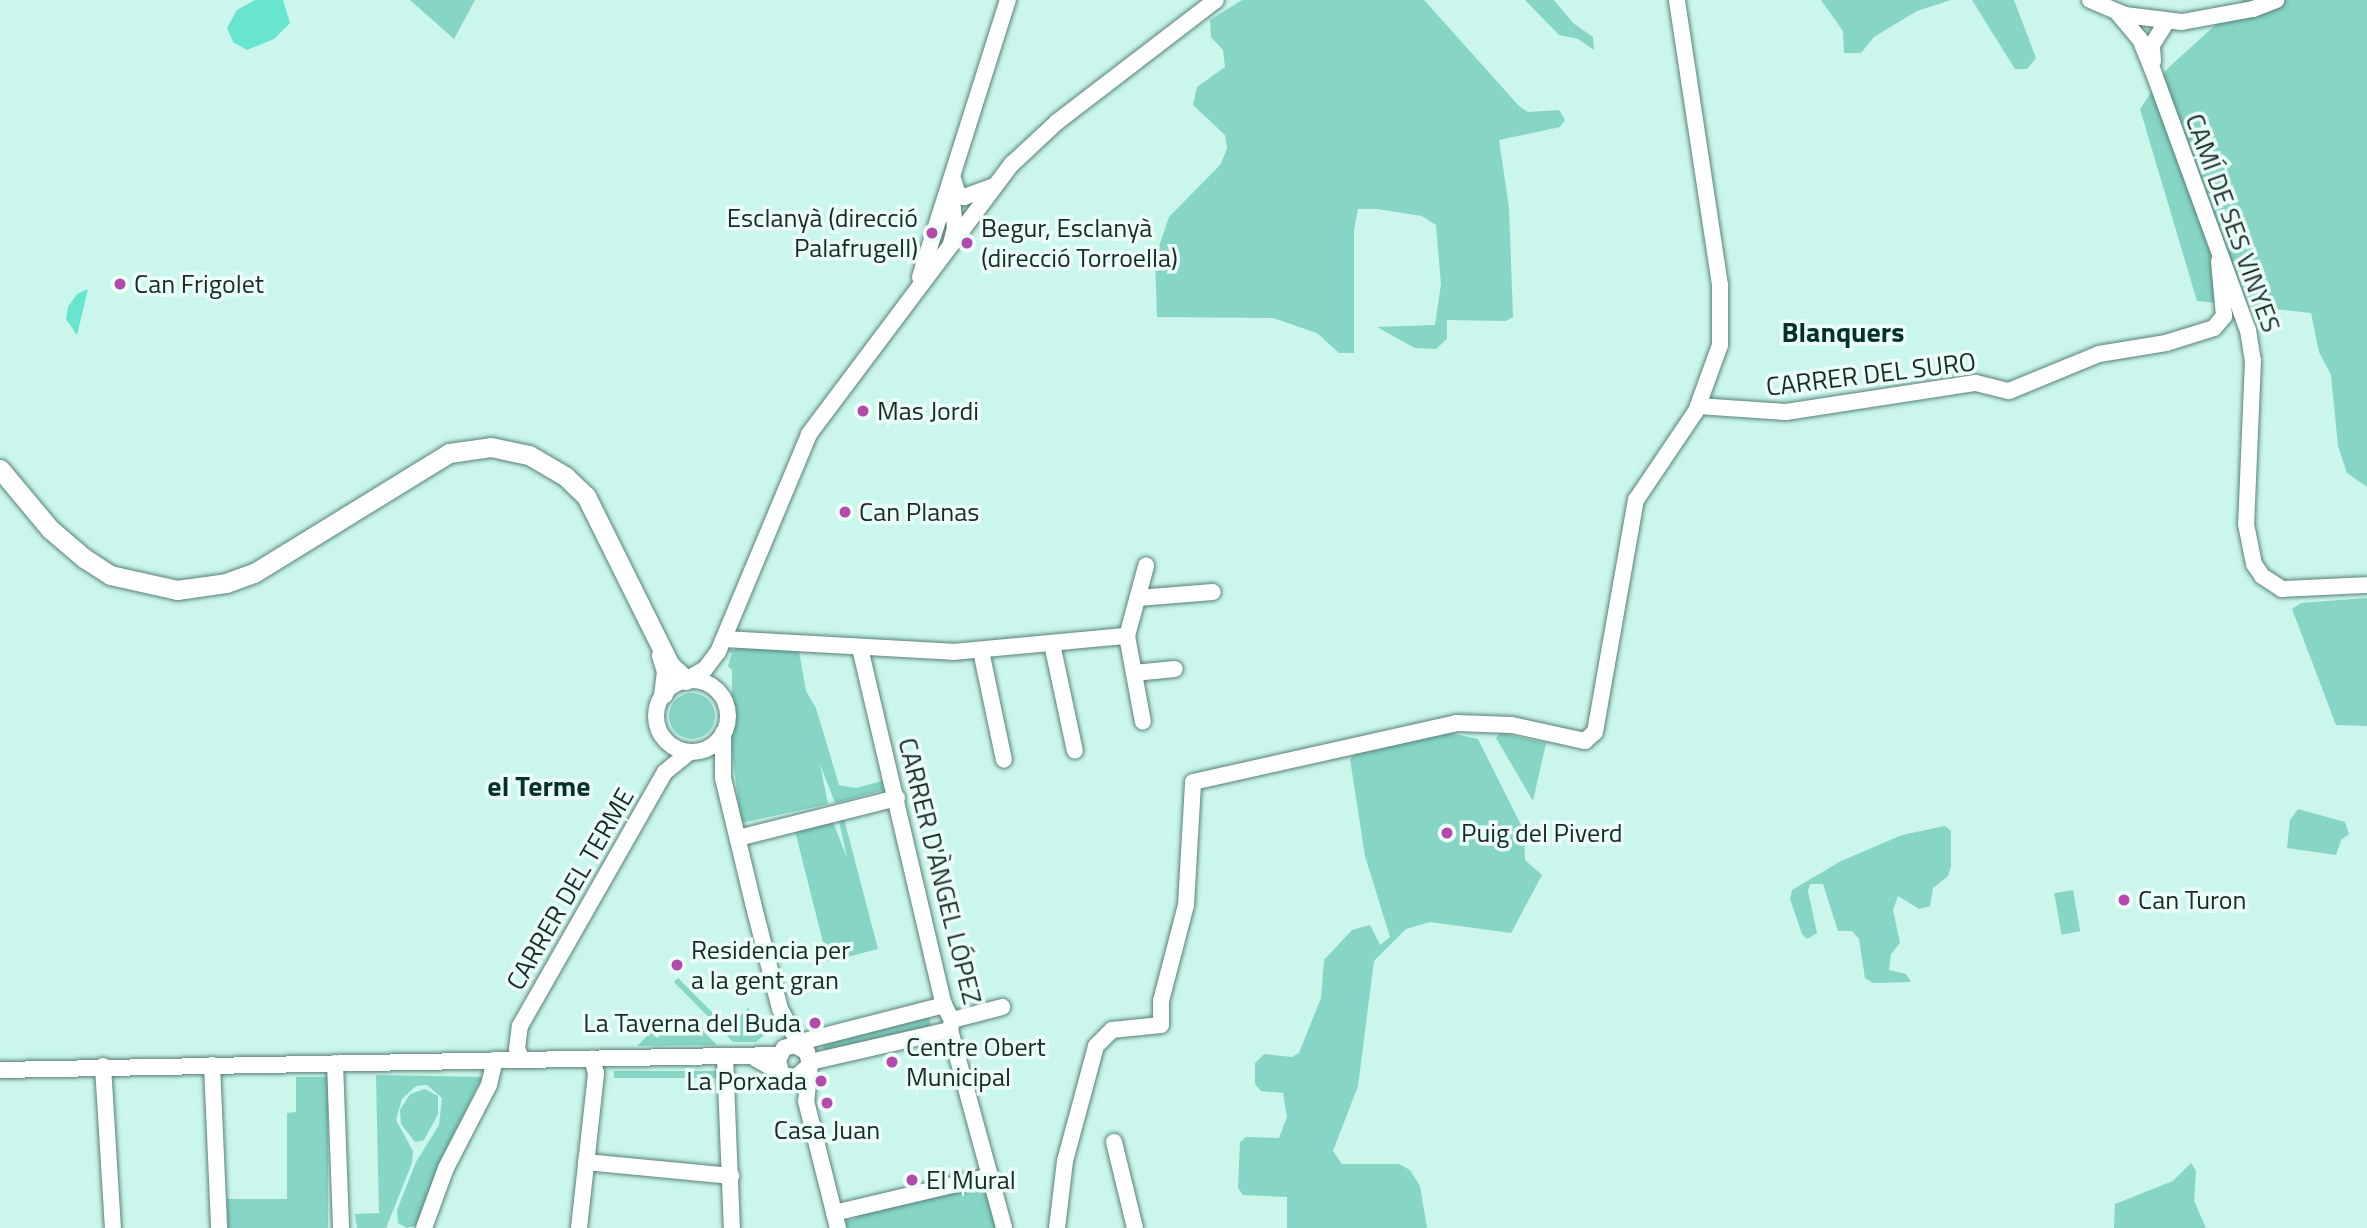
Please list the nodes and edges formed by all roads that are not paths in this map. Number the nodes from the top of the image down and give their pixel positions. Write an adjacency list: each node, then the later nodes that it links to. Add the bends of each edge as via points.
1 (1008, 0): 9 (street)
2 (1216, 0): 10 (street, via 1057,122)
3 (1677, 0): 16 (street, via 1720,285 1720,345)
4 (2090, 0): 6 (street)
5 (2276, 0): 7 (street, via 2215,18)
6 (2117, 12): 7 (street); 8 (street, CAMÍ DE SES VINYES, via 2140,39)
7 (2166, 21): 8 (street, CAMÍ DE SES VINYES, via 2152,45)
8 (2153, 71): 14 (street, CAMÍ DE SES VINYES)
9 (952, 174): 10 (street, via 958,194 964,197); 12 (street)
10 (999, 183): 11 (street)
11 (972, 220): 12 (street); 13 (street)
12 (948, 224): 13 (street); 15 (street)
13 (947, 252): 15 (street)
14 (2219, 258): 16 (street, CARRER DEL SURO, via 2224,316 2214,328 2166,343 2099,354 2021,388 2009,391 1976,383 1786,412); 20 (street, CAMÍ DE SES VINYES, via 2253,349 2246,524 2254,564 2281,589)
15 (909, 303): 25 (street, via 809,433)
16 (1698, 406): 70 (street, via 1636,500 1595,732 1588,740 1512,725 1455,723 1191,785 1186,905 1161,1001 1161,1025 1112,1030 1096,1046 1065,1161)
17 (0, 468): 30 (main road, via 50,529 84,558 110,575 177,590 226,583 254,573 449,453 491,447 529,455 565,476 586,496 670,665)
18 (0, 478): 31 (main road, via 52,540 111,582 178,596 228,588 255,577 451,458 495,455 528,460 565,482 591,513 661,655 666,671)
19 (1146, 566): 22 (street)
20 (2367, 585)
21 (1213, 592): 22 (street)
22 (1138, 598): 23 (street)
23 (1127, 635): 24 (street); 29 (street)
24 (1052, 644): 27 (street); 36 (street)
25 (721, 645): 26 (street); 30 (street, via 705,669); 32 (street)
26 (860, 648): 27 (street); 39 (street, CARRER D'ÀNGEL LÓPEZ)
27 (981, 650): 37 (street)
28 (1175, 668): 29 (street)
29 (1134, 673): 33 (street)
30 (686, 680): 31 (street); 32 (street, via 713,687)
31 (663, 694): 35 (street, via 655,713 659,733 667,743)
32 (722, 696): 34 (street, via 727,708)
33 (1143, 722)
34 (723, 733): 35 (street); 38 (street)
35 (696, 751): 38 (street); 51 (street, CARRER DEL TERME, via 665,772 520,1026 517,1049)
36 (1075, 751)
37 (1004, 760)
38 (723, 778): 40 (street)
39 (897, 798): 40 (street); 41 (street, CARRER D'ÀNGEL LÓPEZ)
40 (738, 838): 43 (street)
41 (944, 1004): 44 (street, CARRER D'ÀNGEL LÓPEZ); 46 (street, via 804,1041)
42 (1002, 1007): 44 (street)
43 (785, 1021): 45 (street); 46 (street)
44 (951, 1025): 46 (street); 61 (street, CARRER D'ÀNGEL LÓPEZ)
45 (780, 1053): 46 (street); 48 (street); 56 (street)
46 (806, 1056): 56 (street, via 803,1075); 57 (street)
47 (725, 1057): 48 (street); 49 (street); 60 (street)
48 (753, 1057): 56 (street)
49 (592, 1059): 51 (street); 59 (street, via 596,1073)
50 (495, 1060): 51 (street); 52 (street); 66 (street, via 489,1085 446,1168)
51 (523, 1060)
52 (335, 1063): 53 (street); 65 (street)
53 (212, 1065): 54 (street); 64 (street)
54 (103, 1066): 55 (street); 63 (street)
55 (0, 1070)
56 (785, 1075): 57 (street)
57 (806, 1101): 62 (street)
58 (1114, 1142): 71 (street)
59 (586, 1162): 60 (street); 67 (street)
60 (732, 1176): 68 (street)
61 (991, 1176): 62 (street); 69 (street, CARRER D'ÀNGEL LÓPEZ)
62 (836, 1221)
63 (113, 1228)
64 (219, 1228)
65 (341, 1228)
66 (424, 1228)
67 (579, 1228)
68 (732, 1228)
69 (1004, 1228)
70 (1057, 1228)
71 (1135, 1228)

